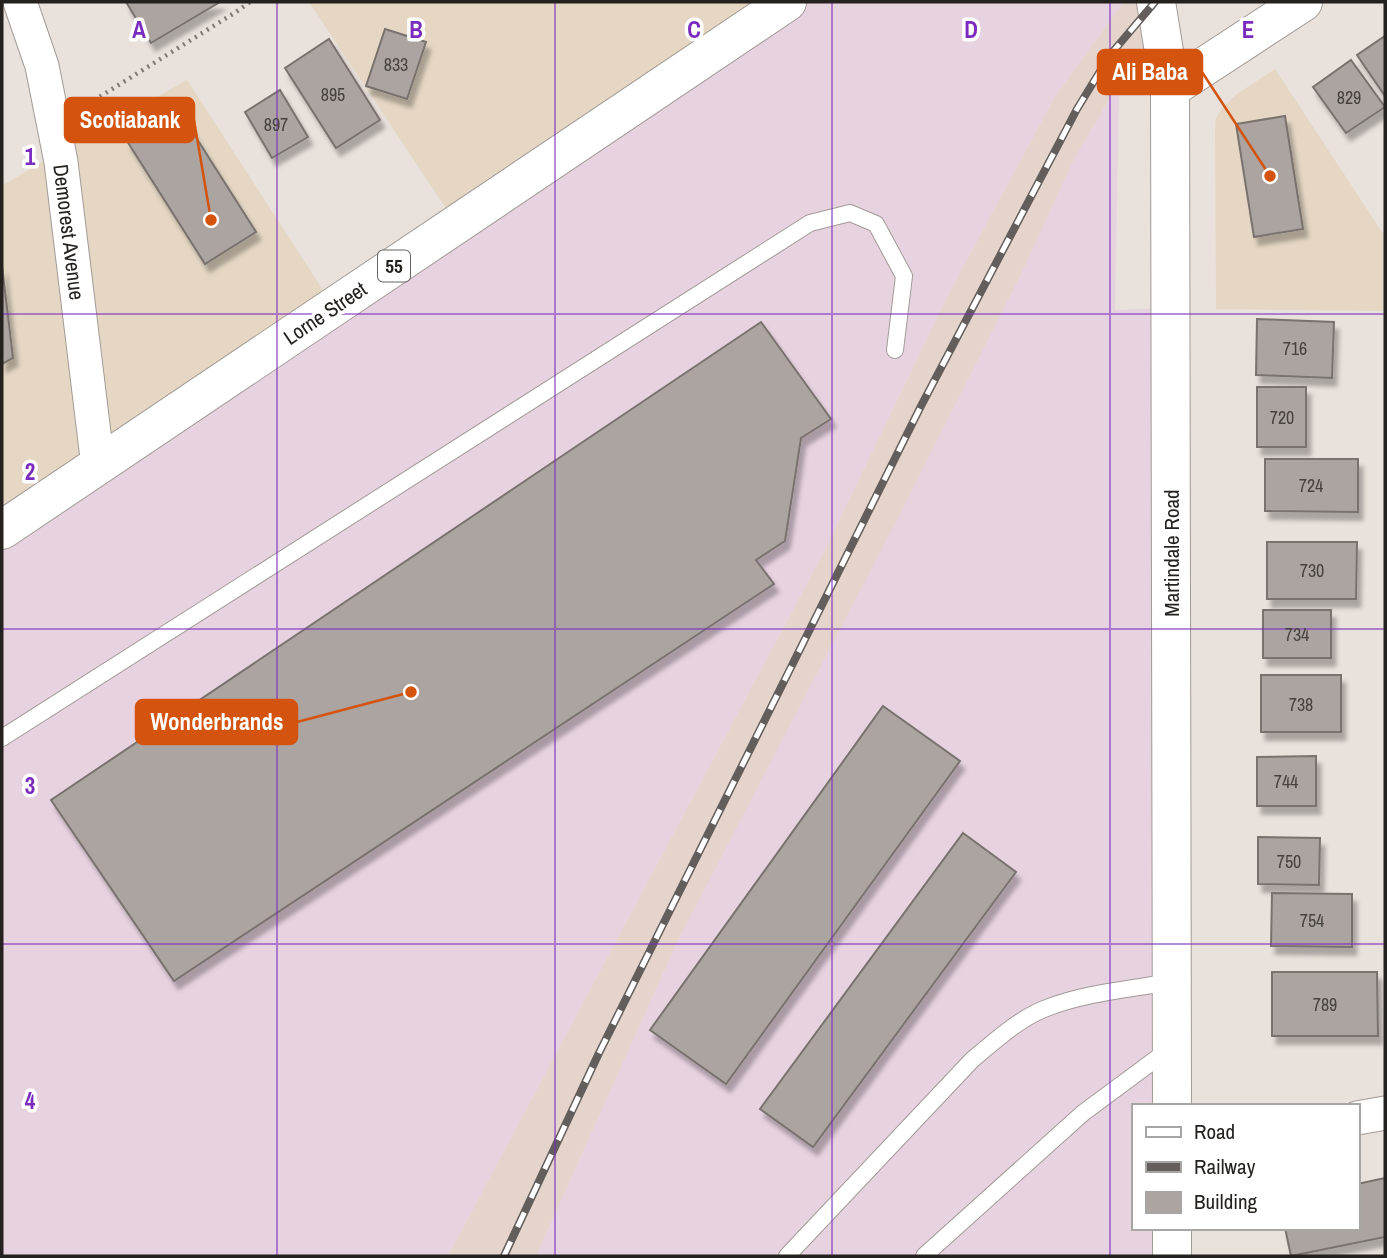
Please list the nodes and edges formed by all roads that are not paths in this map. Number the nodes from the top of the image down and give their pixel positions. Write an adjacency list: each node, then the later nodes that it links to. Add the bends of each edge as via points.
1 (20, 2): 7 (street, Demorest Avenue, via 42,66 61,162)
2 (787, 2): 7 (street, Lorne Street / 55)
3 (1156, 2): 5 (street, Martindale Road)
4 (1303, 2): 5 (street)
5 (1170, 89): 10 (street, Martindale Road)
6 (895, 351): 9 (lane, via 904,276 876,224 850,213 810,223)
7 (98, 466): 8 (street, Lorne Street / 55)
8 (9, 520)
9 (2, 738)
10 (1172, 982): 11 (street, Martindale Road); 16 (lane, via 1082,997 1042,1010 1006,1032 972,1060)
11 (1172, 1047): 12 (street, Martindale Road); 17 (lane, via 1083,1113)
12 (1172, 1104)
13 (1385, 1113): 14 (street)
14 (1359, 1118)
15 (1172, 1230): 18 (street)
16 (787, 1256)
17 (924, 1256)
18 (1172, 1256)

